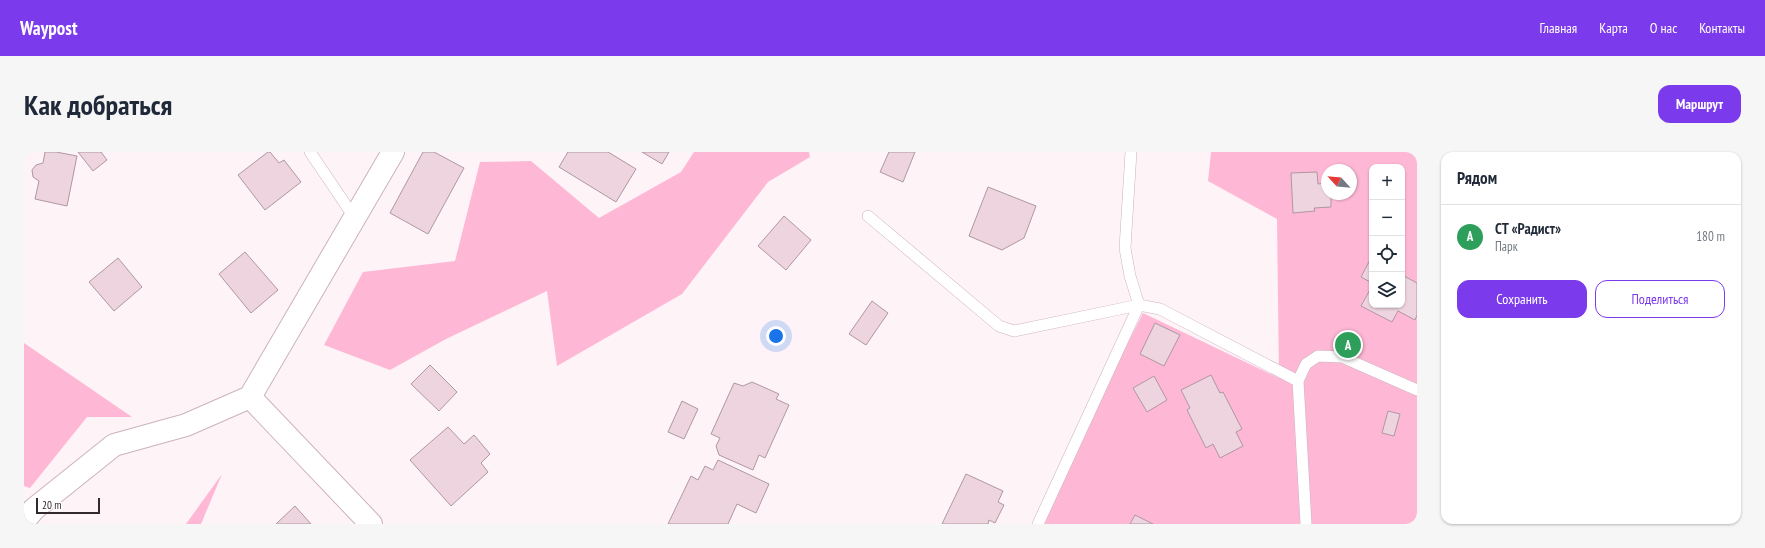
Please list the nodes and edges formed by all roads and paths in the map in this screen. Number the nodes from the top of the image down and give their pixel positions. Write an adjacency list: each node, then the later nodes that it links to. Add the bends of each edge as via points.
1 (310, 152): 5 (lane)
2 (392, 152): 5 (street)
3 (1131, 152): 6 (lane, via 1125,248)
4 (868, 216): 6 (lane, via 998,326 1014,331)
5 (354, 217): 9 (street)
6 (1139, 305): 7 (lane, via 1160,309); 12 (lane)
7 (1298, 381): 8 (lane, via 1306,364 1318,356 1342,357); 13 (lane)
8 (1417, 390)
9 (250, 397): 10 (street, via 186,425 114,445 34,509); 11 (street)
10 (24, 521)
11 (371, 524)
12 (1038, 524)
13 (1306, 524)

